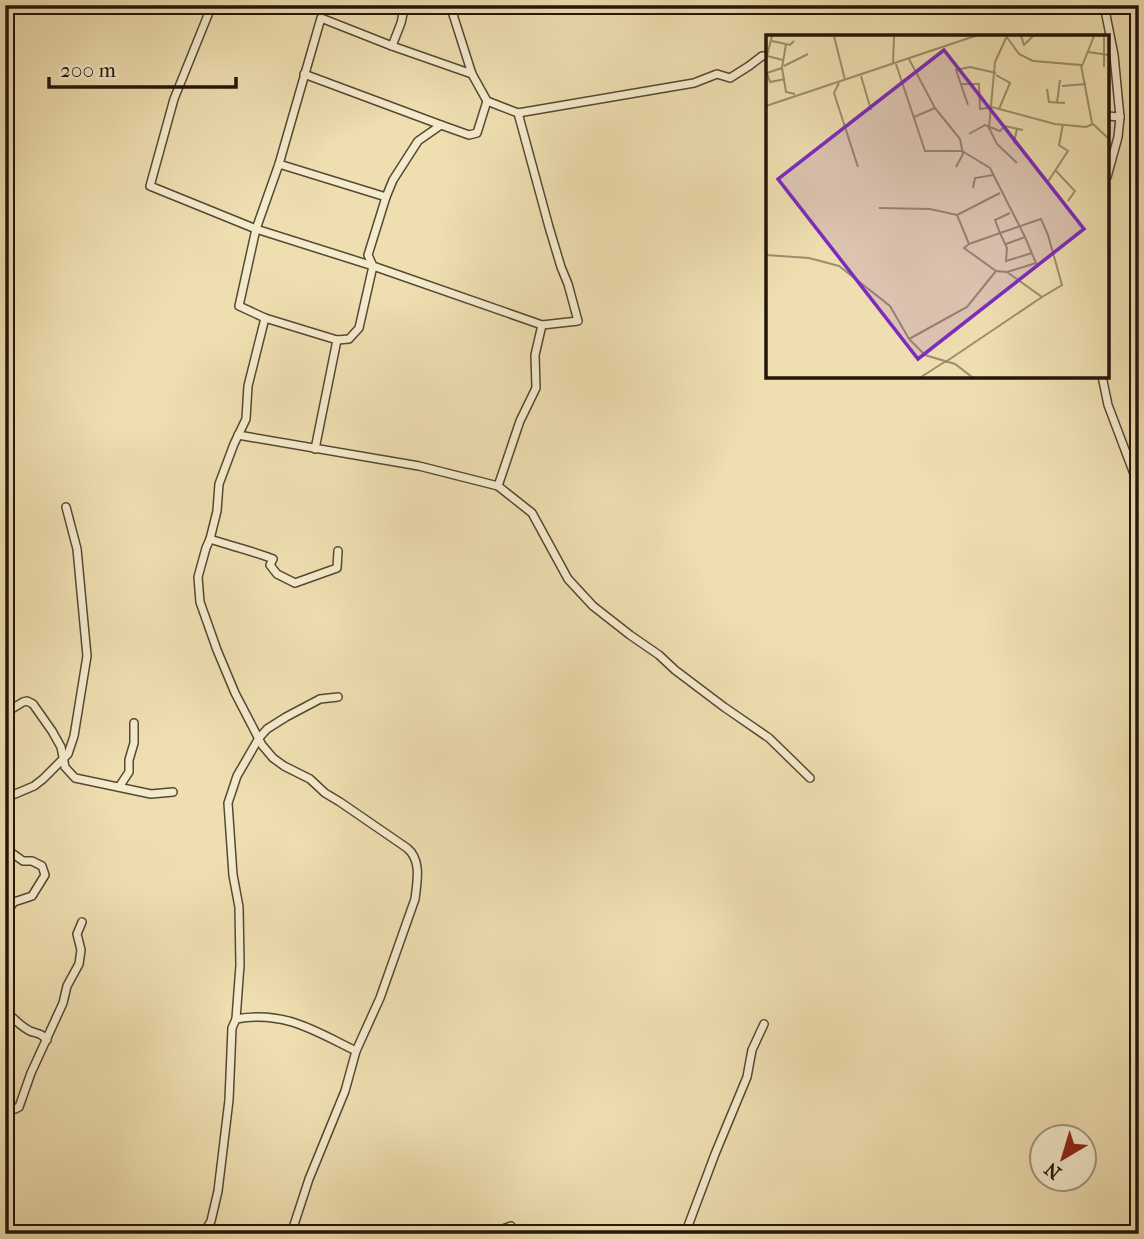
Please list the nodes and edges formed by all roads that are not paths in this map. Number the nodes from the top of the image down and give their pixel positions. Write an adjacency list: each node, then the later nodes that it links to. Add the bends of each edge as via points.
1 (212, 5): 17 (street, via 174,99 150,186)
2 (405, 5): 5 (street)
3 (450, 5): 8 (street)
4 (1104, 5): 12 (street)
5 (392, 46): 7 (street, via 321,18); 8 (street)
6 (766, 56): 10 (street, via 730,78 717,74 694,83)
7 (304, 74): 13 (street); 14 (street)
8 (472, 74): 9 (street)
9 (487, 101): 10 (street); 13 (street, via 477,133)
10 (518, 113): 20 (street, via 578,321)
11 (1109, 116): 12 (street)
12 (1119, 117): 15 (street)
13 (441, 125): 16 (street, via 418,142)
14 (279, 164): 16 (street); 17 (street)
15 (1109, 170)
16 (386, 197): 18 (street, via 368,255)
17 (256, 229): 18 (street); 19 (street, via 239,306)
18 (373, 266): 20 (street); 21 (street, via 359,328 349,339)
19 (265, 318): 21 (street); 23 (street, via 248,386 246,419)
20 (542, 325): 25 (street, via 535,355 536,388)
21 (337, 341): 24 (street)
22 (1102, 378): 26 (street)
23 (238, 435): 24 (street); 28 (street, via 219,484)
24 (315, 449): 25 (street, via 419,466)
25 (498, 486): 37 (street, via 532,513 568,579 593,606 769,738)
26 (1139, 487)
27 (66, 506): 36 (street, via 77,549 87,656 74,736)
28 (210, 539): 29 (street, via 273,559 270,565 277,574 295,583 337,568); 35 (street, via 198,577 200,602 223,664)
29 (338, 551)
30 (5, 592): 31 (street, via 10,608)
31 (5, 616)
32 (338, 697): 35 (street, via 320,699 277,722)
33 (5, 713): 36 (street, via 23,702 33,704)
34 (134, 723): 38 (street, via 129,772)
35 (259, 738): 45 (street, via 228,803 239,907); 48 (street, via 284,766 310,779 414,853 416,859 415,899)
36 (64, 758): 38 (street, via 75,778); 40 (street, via 34,786 8,797)
37 (810, 778)
38 (119, 787): 39 (street, via 151,794)
39 (173, 792)
40 (5, 810)
41 (5, 848): 42 (street, via 23,861 42,866 45,875 32,895 14,902)
42 (5, 914)
43 (82, 922): 47 (street, via 77,934 79,964)
44 (5, 1010): 47 (street)
45 (236, 1019): 48 (street, via 286,1019); 51 (street, via 218,1191 211,1222)
46 (764, 1024): 54 (street)
47 (47, 1040): 49 (street, via 19,1107)
48 (356, 1051): 52 (street)
49 (5, 1107)
50 (511, 1226): 53 (street)
51 (203, 1234)
52 (290, 1234)
53 (499, 1234)
54 (685, 1234)

